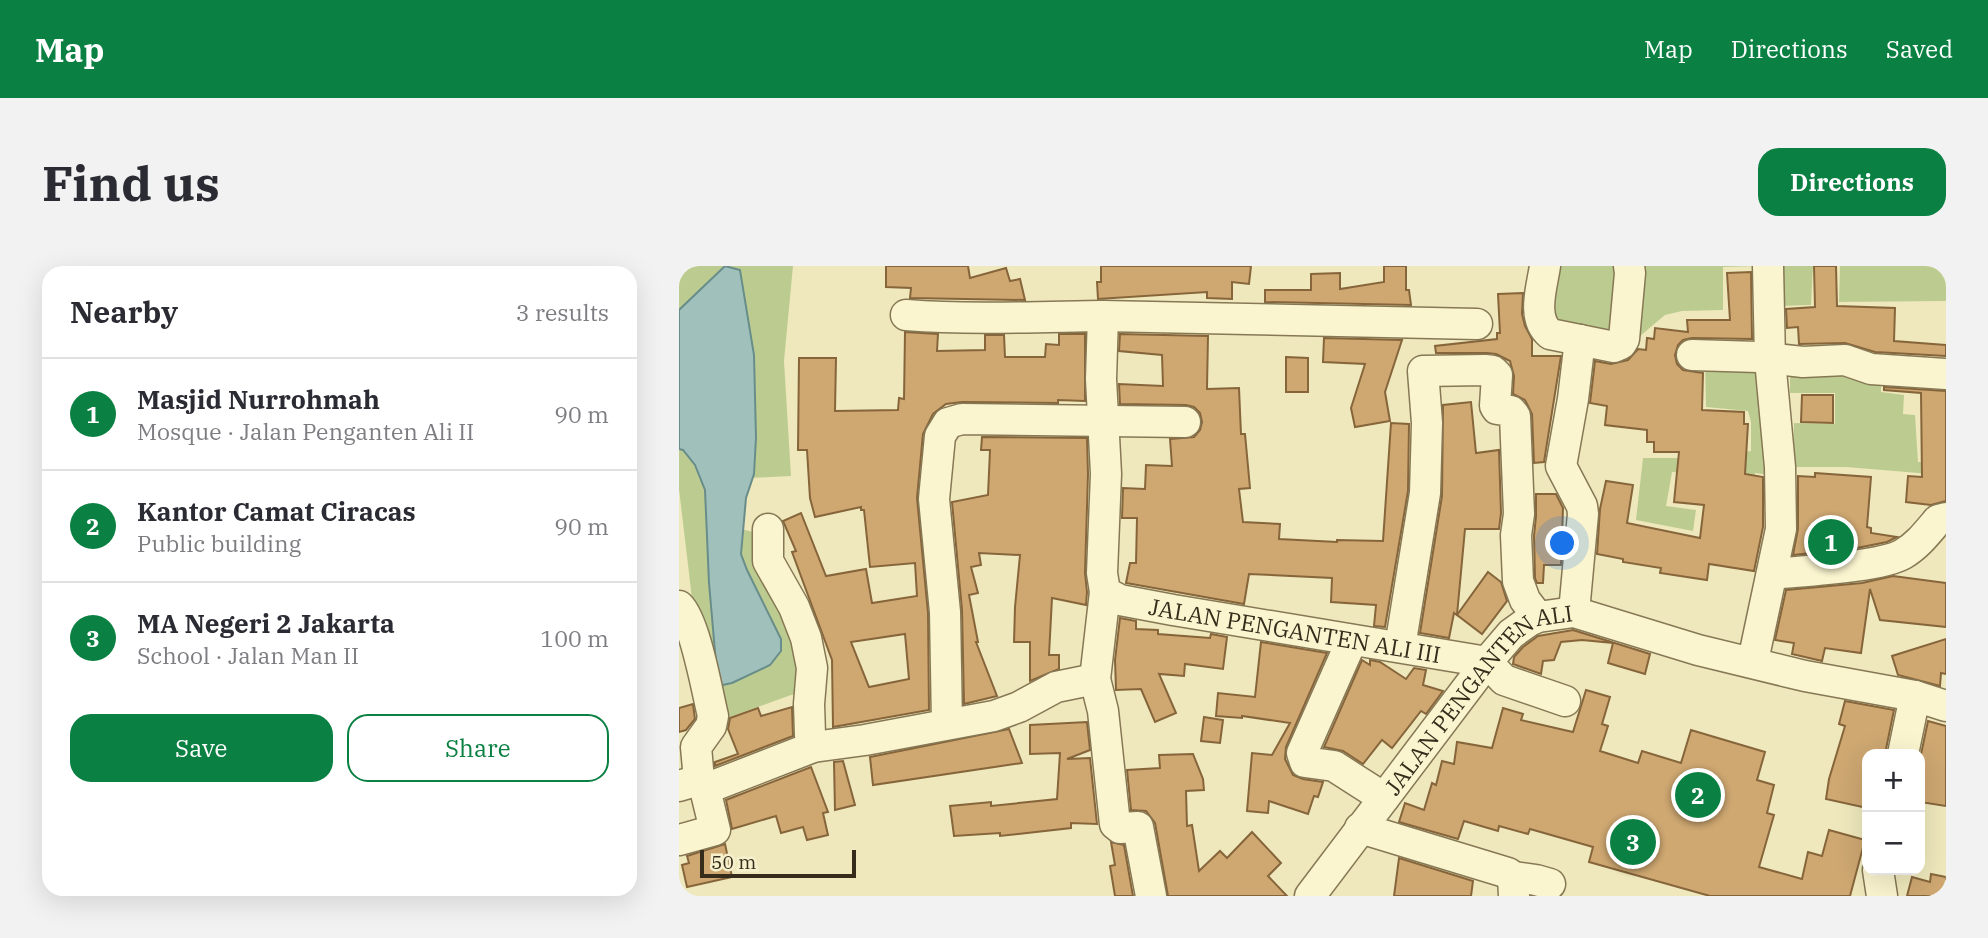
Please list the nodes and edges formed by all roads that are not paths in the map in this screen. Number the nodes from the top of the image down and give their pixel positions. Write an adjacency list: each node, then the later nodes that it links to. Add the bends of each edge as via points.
1 (1545, 266): 8 (street, via 1540,321 1550,334)
2 (1629, 266): 8 (street, via 1621,344 1614,347)
3 (1768, 266): 10 (street)
4 (906, 315): 5 (street, via 960,319)
5 (1103, 316): 6 (street); 13 (street)
6 (1412, 323): 7 (street); 11 (street)
7 (1477, 324)
8 (1580, 340): 20 (street, via 1561,466 1583,513)
9 (1692, 355): 10 (street)
10 (1770, 360): 12 (street, via 1845,360 1871,369); 17 (street, via 1781,529)
11 (1423, 371): 21 (street, via 1495,372 1495,406 1515,416 1518,581); 23 (street, via 1425,494)
12 (1946, 374)
13 (1103, 420): 14 (street); 18 (street); 30 (street, via 962,419 948,424 940,436 934,499 945,612)
14 (1185, 422)
15 (1946, 518): 17 (street, via 1938,520 1901,556)
16 (768, 529): 31 (street, via 768,561 806,638 812,668)
17 (1773, 574): 25 (street)
18 (1105, 592): 22 (street, JALAN PENGANTEN ALI III, via 1120,600); 26 (street)
19 (679, 606): 33 (street, via 691,630 713,716 696,747)
20 (1574, 612): 21 (street, JALAN PENGANTEN ALI); 25 (street, JALAN PENGANTEN ALI)
21 (1538, 617): 24 (street, JALAN PENGANTEN ALI, via 1511,634)
22 (1352, 640): 23 (street, JALAN PENGANTEN ALI III); 34 (street, via 1302,758 1333,766)
23 (1400, 647): 24 (street, JALAN PENGANTEN ALI III)
24 (1487, 662): 28 (street, via 1504,680); 34 (street, JALAN PENGANTEN ALI)
25 (1753, 662): 27 (street, JALAN PENGANTEN ALI)
26 (1095, 679): 30 (street, via 1056,687 994,716); 40 (street, via 1103,711 1115,824 1138,827)
27 (1915, 696): 29 (street, JALAN PENGANTEN ALI); 32 (street)
28 (1565, 701)
29 (1946, 706)
30 (947, 724): 31 (street)
31 (813, 747): 33 (street)
32 (1904, 749)
33 (694, 785): 36 (street, via 715,830)
34 (1384, 798): 35 (street, JALAN PENGANTEN ALI)
35 (1360, 828): 39 (street, via 1508,873); 41 (street, JALAN PENGANTEN ALI)
36 (679, 840)
37 (1879, 875): 42 (street)
38 (1550, 884): 39 (street, via 1536,880)
39 (1514, 887)
40 (1151, 896)
41 (1310, 896)
42 (1882, 896)

